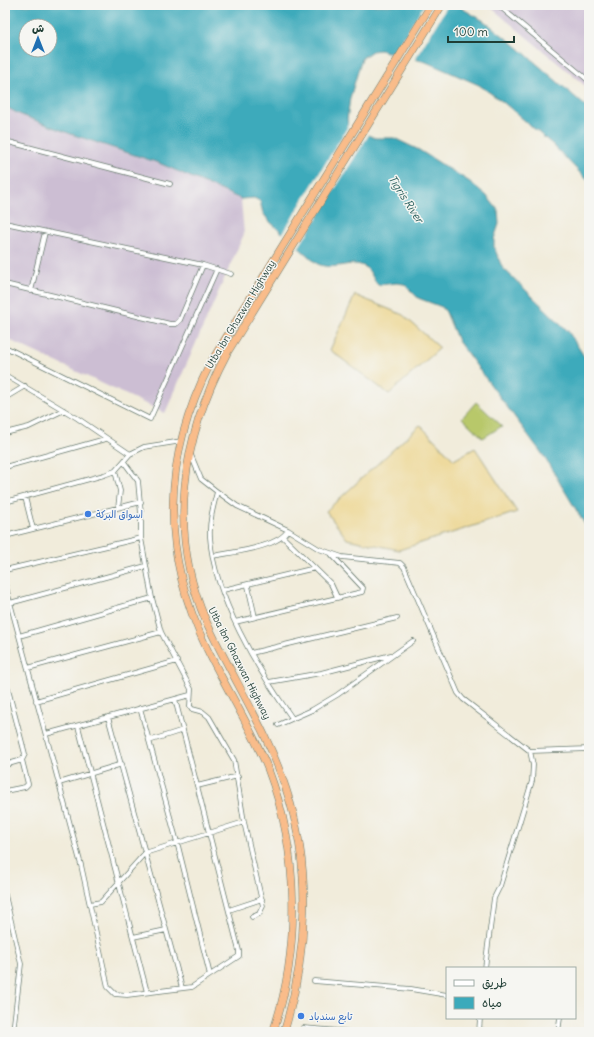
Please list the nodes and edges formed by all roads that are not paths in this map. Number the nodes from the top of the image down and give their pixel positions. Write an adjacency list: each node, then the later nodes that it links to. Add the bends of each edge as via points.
1 (431, 5): 21 (highway, Utba ibn Ghazwan Highway, via 219,348 198,390)
2 (442, 5): 22 (highway, Utba ibn Ghazwan Highway, via 227,353 207,393)
3 (498, 5): 4 (street)
4 (589, 82)
5 (5, 141): 6 (street)
6 (170, 184)
7 (5, 223): 8 (street)
8 (45, 232): 9 (street); 13 (street)
9 (203, 265): 10 (street); 13 (street, via 176,324)
10 (217, 269): 11 (street); 14 (street, via 150,419)
11 (231, 274)
12 (5, 284): 13 (street)
13 (30, 290)
14 (5, 347)
15 (5, 375): 16 (street)
16 (25, 386): 17 (street); 18 (street)
17 (5, 398)
18 (64, 410): 19 (street, via 29,427); 20 (street)
19 (5, 433)
20 (105, 439): 23 (street); 25 (street)
21 (182, 441): 23 (street, via 154,445); 106 (highway, Utba ibn Ghazwan Highway, via 175,476 173,516 176,554 183,590 207,649 236,700 263,758 276,794 284,832 291,890 291,936 284,991)
22 (189, 451): 27 (street, via 201,479); 107 (highway, Utba ibn Ghazwan Highway, via 184,516 186,549 192,579 206,621 276,760 289,798 298,841 303,885 301,944 295,988)
23 (130, 454): 24 (street)
24 (124, 462): 26 (street); 30 (street, via 138,481)
25 (5, 467)
26 (115, 471): 28 (street); 31 (street, via 120,491)
27 (217, 492): 33 (street, via 237,506); 38 (street, via 210,526)
28 (25, 497): 29 (street); 32 (street)
29 (5, 502)
30 (141, 502): 31 (street); 36 (street)
31 (118, 508): 32 (street)
32 (33, 529): 34 (street)
33 (288, 530): 35 (street); 37 (street)
34 (5, 536)
35 (283, 537): 38 (street, via 256,547); 40 (street)
36 (141, 538): 39 (street); 41 (street)
37 (331, 554): 45 (street, via 363,588 362,592); 72 (street, via 353,559 400,563 404,567 458,693)
38 (213, 556): 44 (street)
39 (146, 566): 46 (street); 47 (street)
40 (315, 568): 43 (street); 45 (street, via 331,584)
41 (5, 570)
42 (5, 584): 47 (street)
43 (248, 586): 44 (street); 48 (street)
44 (223, 590): 50 (street)
45 (338, 597): 48 (street)
46 (152, 598): 51 (street); 52 (street)
47 (10, 603): 52 (street)
48 (255, 617): 50 (street)
49 (397, 618): 54 (street)
50 (235, 622): 54 (street)
51 (161, 632): 56 (street); 57 (street)
52 (19, 636): 57 (street)
53 (413, 641): 55 (street)
54 (251, 653): 59 (street)
55 (396, 654): 59 (street, via 321,673); 65 (street, via 337,695)
56 (177, 661): 60 (street, via 191,689); 62 (street)
57 (28, 668): 62 (street)
58 (5, 678): 73 (street, via 25,754)
59 (269, 682): 65 (street)
60 (190, 695): 61 (street); 77 (street, via 190,706 210,717 234,760)
61 (175, 699): 63 (street); 68 (street)
62 (36, 701): 69 (street)
63 (140, 708): 64 (street); 70 (street)
64 (108, 717): 67 (street); 74 (street)
65 (292, 718): 66 (street)
66 (278, 725)
67 (78, 726): 69 (street); 76 (street)
68 (183, 730): 70 (street); 79 (street)
69 (46, 734): 78 (street)
70 (149, 740): 83 (street)
71 (589, 749): 72 (street)
72 (530, 751): 93 (street, via 533,765 532,781 494,898)
73 (22, 760): 75 (street); 80 (street, via 28,784)
74 (122, 764): 76 (street); 84 (street)
75 (5, 765)
76 (91, 774): 78 (street); 85 (street)
77 (238, 776): 79 (street); 81 (street)
78 (58, 783): 88 (street)
79 (197, 786): 82 (street)
80 (5, 791)
81 (244, 822): 82 (street); 87 (street)
82 (209, 833): 83 (street); 89 (street)
83 (178, 842): 84 (street); 94 (street)
84 (145, 853): 85 (street); 91 (street)
85 (119, 882): 88 (street, via 101,902); 92 (street)
86 (5, 896): 105 (street, via 21,964)
87 (262, 899): 89 (street); 90 (street, via 262,910)
88 (90, 904): 97 (street, via 108,987 114,994)
89 (229, 910): 94 (street, via 239,956)
90 (252, 917)
91 (166, 930): 92 (street); 96 (street)
92 (133, 938): 97 (street)
93 (485, 967)
94 (210, 975): 96 (street, via 192,987)
95 (314, 981): 98 (street, via 411,989)
96 (182, 988): 97 (street)
97 (147, 992)
98 (446, 995)
99 (480, 1019): 104 (street)
100 (560, 1019): 110 (street)
101 (303, 1028): 102 (street)
102 (317, 1031): 103 (street)
103 (335, 1031): 108 (street)
104 (479, 1031): 109 (street)
105 (13, 1032)
106 (273, 1032)
107 (284, 1032)
108 (352, 1032)
109 (492, 1032)
110 (558, 1032)

